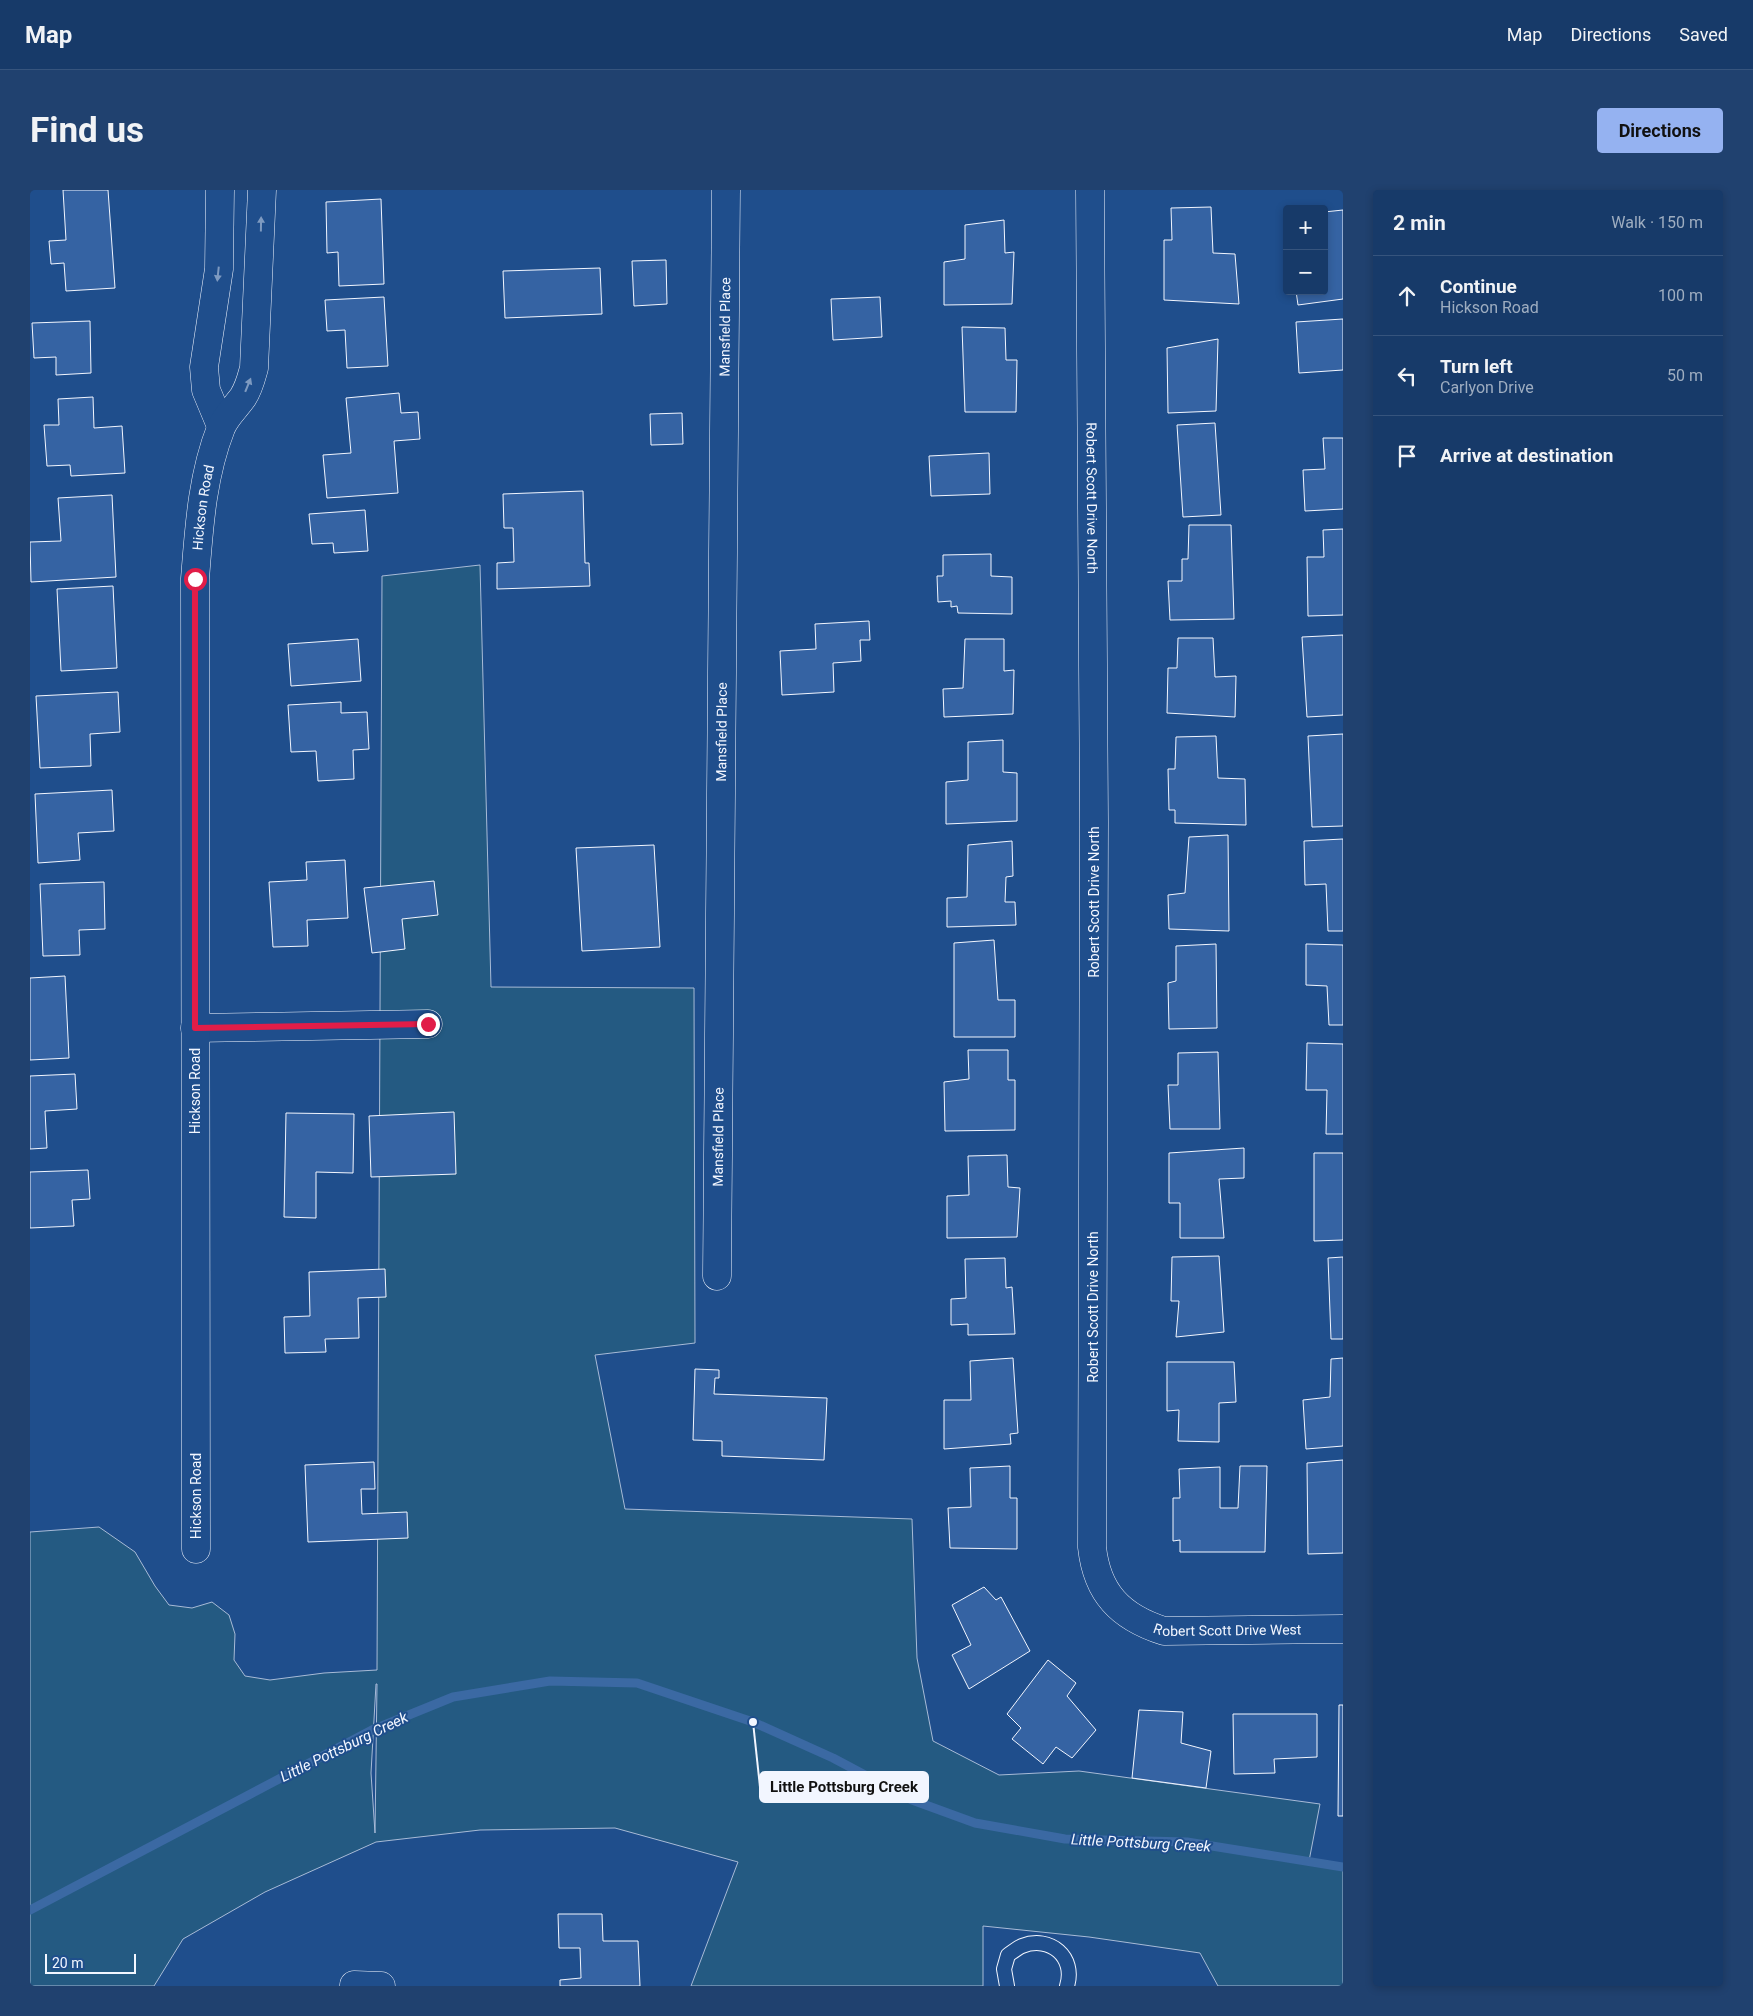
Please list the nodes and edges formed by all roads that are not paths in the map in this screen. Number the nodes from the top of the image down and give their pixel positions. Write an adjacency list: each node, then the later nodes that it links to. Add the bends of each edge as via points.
1 (220, 190): 5 (street, one-way to 5, via 219,269 204,367 206,390)
2 (262, 190): 5 (street, Hickson Road, one-way to 2, via 243,398 254,368)
3 (726, 190): 8 (street, Mansfield Place)
4 (1090, 190): 10 (street, Robert Scott Drive North, via 1094,813 1092,1546 1094,1568)
5 (221, 426): 7 (street, Hickson Road, via 201,504 195,579)
6 (428, 1024): 7 (street)
7 (195, 1028): 9 (street, Hickson Road)
8 (717, 1276)
9 (196, 1549)
10 (1118, 1608): 11 (street, Robert Scott Drive West, via 1147,1626 1164,1632)
11 (1343, 1629)
12 (354, 1985): 13 (street)
13 (381, 1986)
14 (1007, 1986): 15 (lane, via 1004,1970 1008,1955 1021,1946 1036,1943 1050,1944 1064,1955 1071,1975)
15 (1067, 1986)

